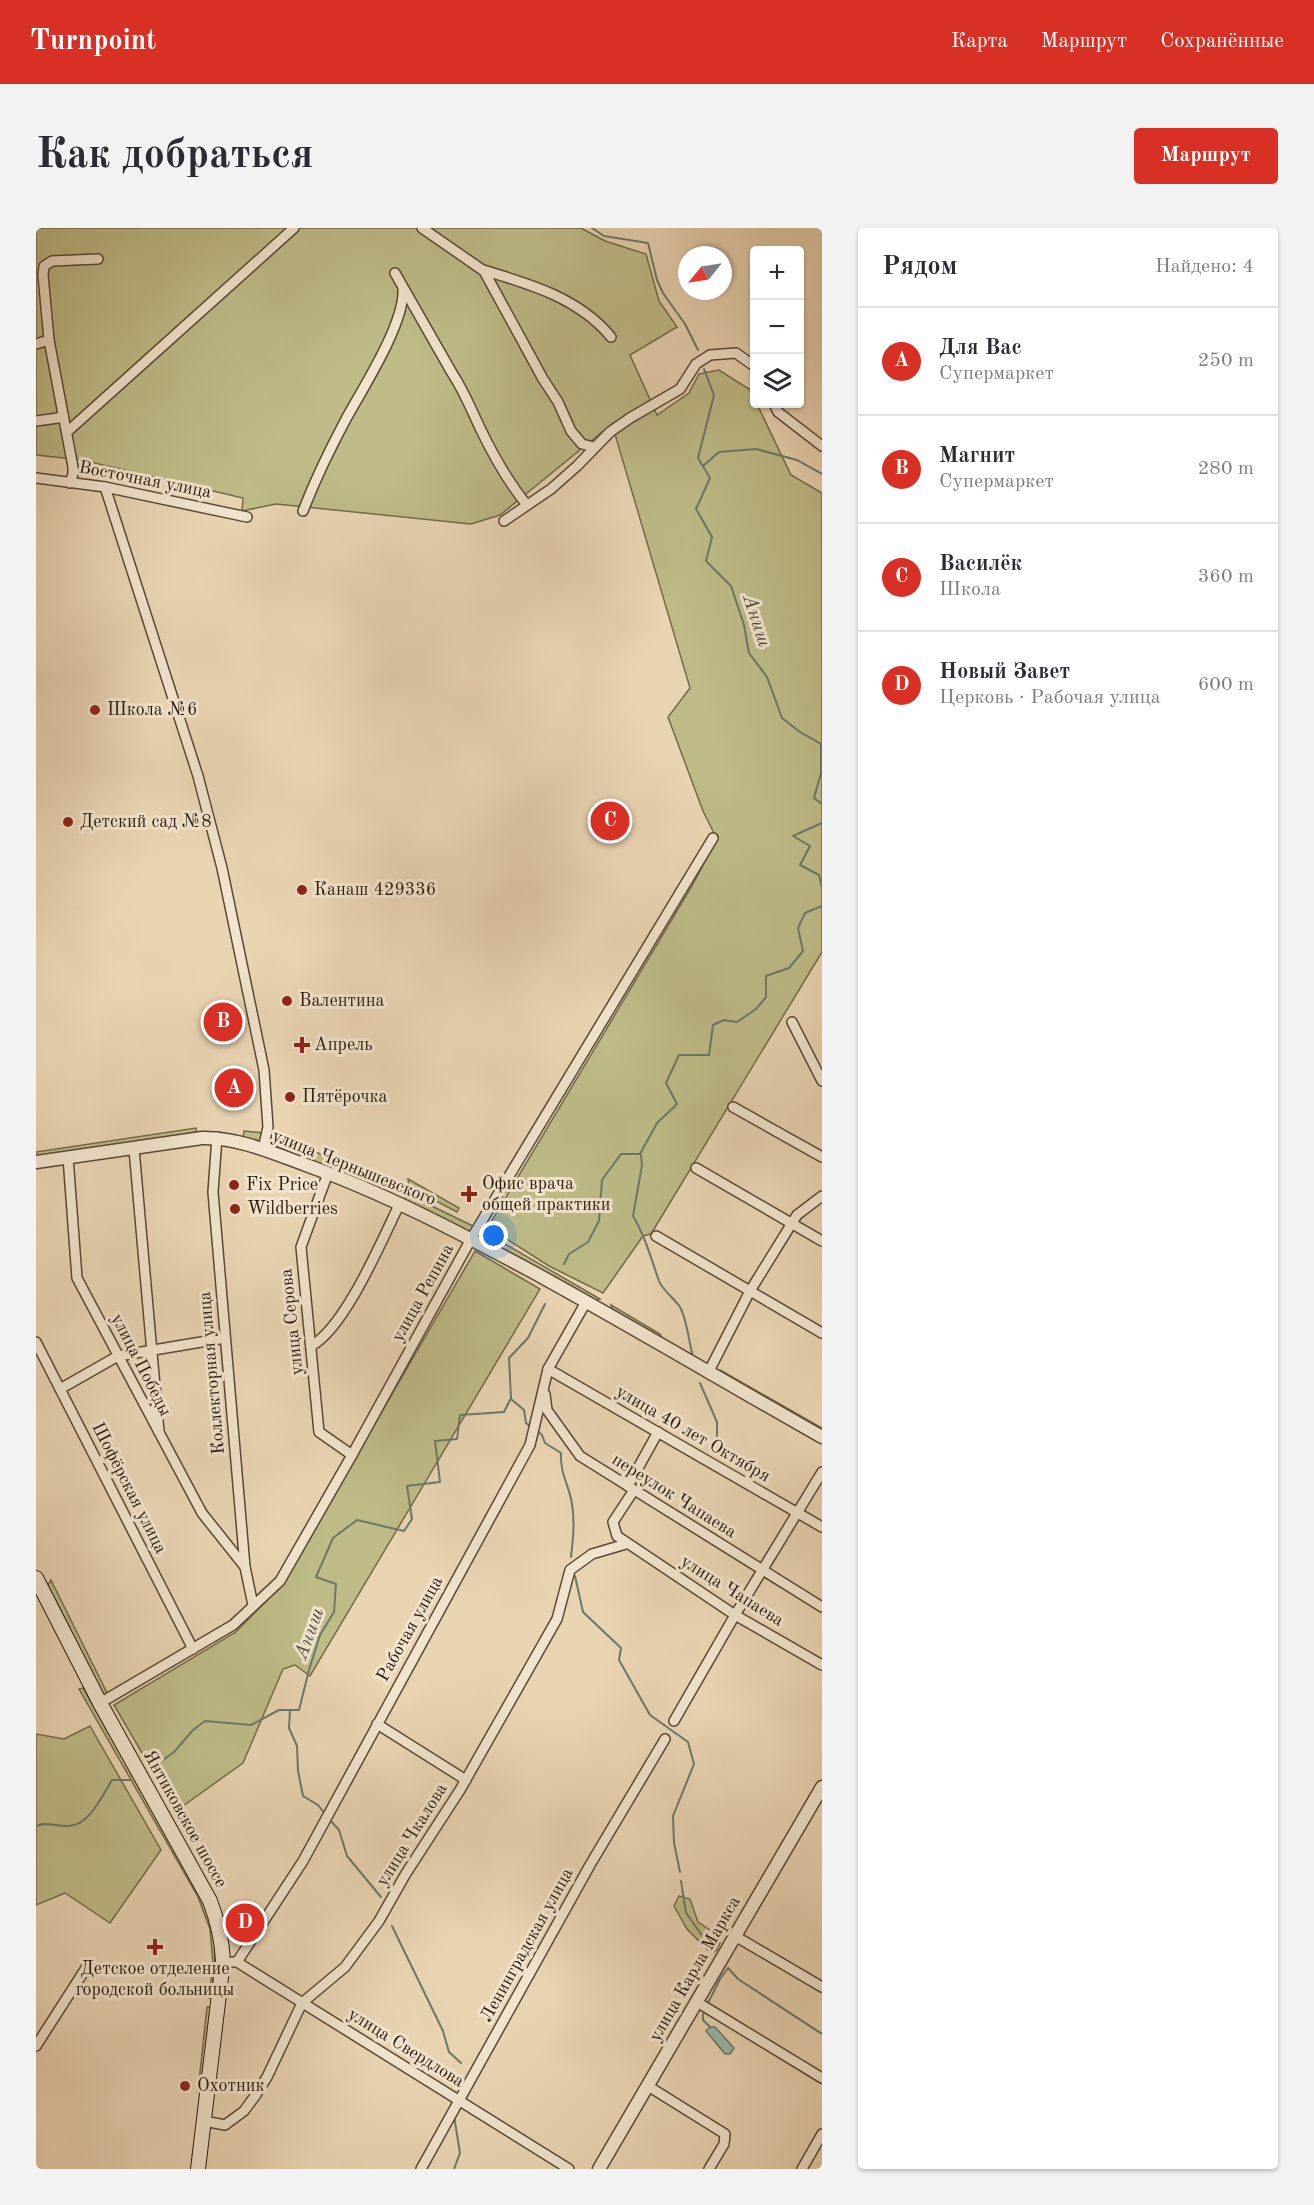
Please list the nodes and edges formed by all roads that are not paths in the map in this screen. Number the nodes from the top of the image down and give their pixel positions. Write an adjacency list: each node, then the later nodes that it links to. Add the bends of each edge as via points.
1 (294, 228): 14 (street)
2 (422, 228): 4 (street)
3 (98, 259): 8 (street, via 52,261 44,266)
4 (483, 270): 7 (street, via 557,296 592,316); 16 (street, via 571,431 582,444)
5 (395, 273): 6 (street)
6 (403, 286): 20 (street, via 463,389 511,486); 21 (street, via 400,312 376,368 321,469)
7 (611, 337)
8 (49, 340): 9 (street); 12 (street)
9 (36, 344)
10 (750, 363): 16 (street, via 736,353 710,355 691,369 680,389 630,418)
11 (776, 408): 15 (street)
12 (63, 415): 13 (street); 14 (street)
13 (36, 422)
14 (67, 432): 18 (street, via 74,474)
15 (822, 446)
16 (594, 447): 20 (street, via 551,489)
17 (36, 478): 18 (street, Восточная улица)
18 (70, 483): 19 (street, Восточная улица)
19 (105, 487): 22 (street, Восточная улица); 30 (street, via 198,776 222,868 264,1070 268,1127)
20 (527, 506): 23 (street)
21 (303, 512)
22 (248, 517)
23 (504, 521)
24 (713, 838): 40 (street, улица Репина)
25 (792, 1022): 26 (street)
26 (822, 1081)
27 (734, 1107): 32 (street)
28 (217, 1137): 29 (street, улица Чернышевского); 30 (street, улица Чернышевского); 45 (street, Коллекторная улица, via 213,1192)
29 (134, 1149): 31 (street, улица Чернышевского); 48 (street)
30 (263, 1149): 35 (street, улица Чернышевского)
31 (68, 1157): 33 (street, улица Чернышевского); 49 (street, улица Победы, via 77,1278)
32 (822, 1157)
33 (36, 1162)
34 (696, 1168): 38 (street)
35 (328, 1173): 37 (street, улица Чернышевского); 47 (street, улица Серова, via 301,1247)
36 (822, 1196): 38 (street, via 797,1215)
37 (400, 1203): 40 (street, улица Чернышевского); 47 (street, via 329,1333)
38 (792, 1224): 41 (street); 42 (street)
39 (656, 1236): 42 (street)
40 (471, 1239): 43 (street, улица Чернышевского); 57 (street, улица Репина)
41 (822, 1241)
42 (750, 1291): 44 (street); 51 (street)
43 (586, 1302): 50 (street, Рабочая улица); 51 (street, улица Чернышевского)
44 (822, 1333)
45 (225, 1338): 48 (street); 63 (street, Коллекторная улица)
46 (36, 1342): 53 (street, Шофёрская улица)
47 (311, 1346): 57 (street, улица Серова, via 319,1432)
48 (151, 1350): 49 (street); 55 (street)
49 (118, 1356): 53 (street); 55 (street, улица Победы)
50 (548, 1369): 52 (street, Рабочая улица); 54 (street, улица 40 лет Октября)
51 (708, 1373): 56 (street, улица Чернышевского)
52 (544, 1384): 59 (street, переулок Чапаева, via 547,1410 580,1456); 73 (street, Рабочая улица, via 530,1444)
53 (60, 1389): 69 (street, Шофёрская улица)
54 (658, 1432): 59 (street); 60 (street, улица 40 лет Октября)
55 (160, 1437): 63 (street, улица Победы, via 202,1514)
56 (822, 1437)
57 (352, 1455): 66 (street, улица Репина, via 280,1581)
58 (822, 1472): 60 (street)
59 (631, 1488): 62 (street, via 613,1521 616,1536); 64 (street, переулок Чапаева)
60 (797, 1513): 61 (street, улица 40 лет Октября); 64 (street)
61 (822, 1527)
62 (626, 1544): 68 (street, улица Чапаева); 75 (street, улица Чкалова, via 592,1554 570,1570 557,1619)
63 (245, 1568): 66 (street, Коллекторная улица)
64 (763, 1571): 67 (street, переулок Чапаева); 68 (street)
65 (36, 1578): 71 (main road, Янтиковское шоссе)
66 (253, 1605): 69 (street, улица Репина, via 232,1625)
67 (822, 1607)
68 (735, 1615): 70 (street, улица Чапаева); 72 (street)
69 (193, 1649): 71 (street, улица Репина)
70 (822, 1665)
71 (100, 1703): 78 (main road, Янтиковское шоссе, via 210,1901)
72 (674, 1721)
73 (377, 1724): 75 (street); 78 (street, Рабочая улица, via 303,1861)
74 (665, 1739): 86 (street, Ленинградская улица)
75 (466, 1780): 82 (street, улица Чкалова, via 379,1921 345,1967)
76 (822, 1787): 77 (street, улица Карла Маркса)
77 (735, 1936): 80 (street); 81 (street, улица Карла Маркса)
78 (230, 1962): 82 (street, улица Свердлова); 87 (main road, Янтиковское шоссе)
79 (86, 1968): 83 (street)
80 (822, 1987)
81 (697, 2002): 84 (street); 85 (street, улица Карла Маркса)
82 (302, 2003): 86 (street, улица Свердлова); 87 (street, улица Чкалова, via 267,2077 244,2112 225,2125)
83 (36, 2046)
84 (822, 2078)
85 (648, 2086): 92 (street, улица Карла Маркса); 93 (street, via 725,2134 724,2144)
86 (458, 2100): 90 (street, Ленинградская улица); 91 (street, улица Свердлова)
87 (204, 2121): 89 (main road, Янтиковское шоссе)
88 (821, 2136): 94 (street)
89 (198, 2169)
90 (421, 2169)
91 (569, 2169)
92 (599, 2169)
93 (710, 2169)
94 (802, 2169)

